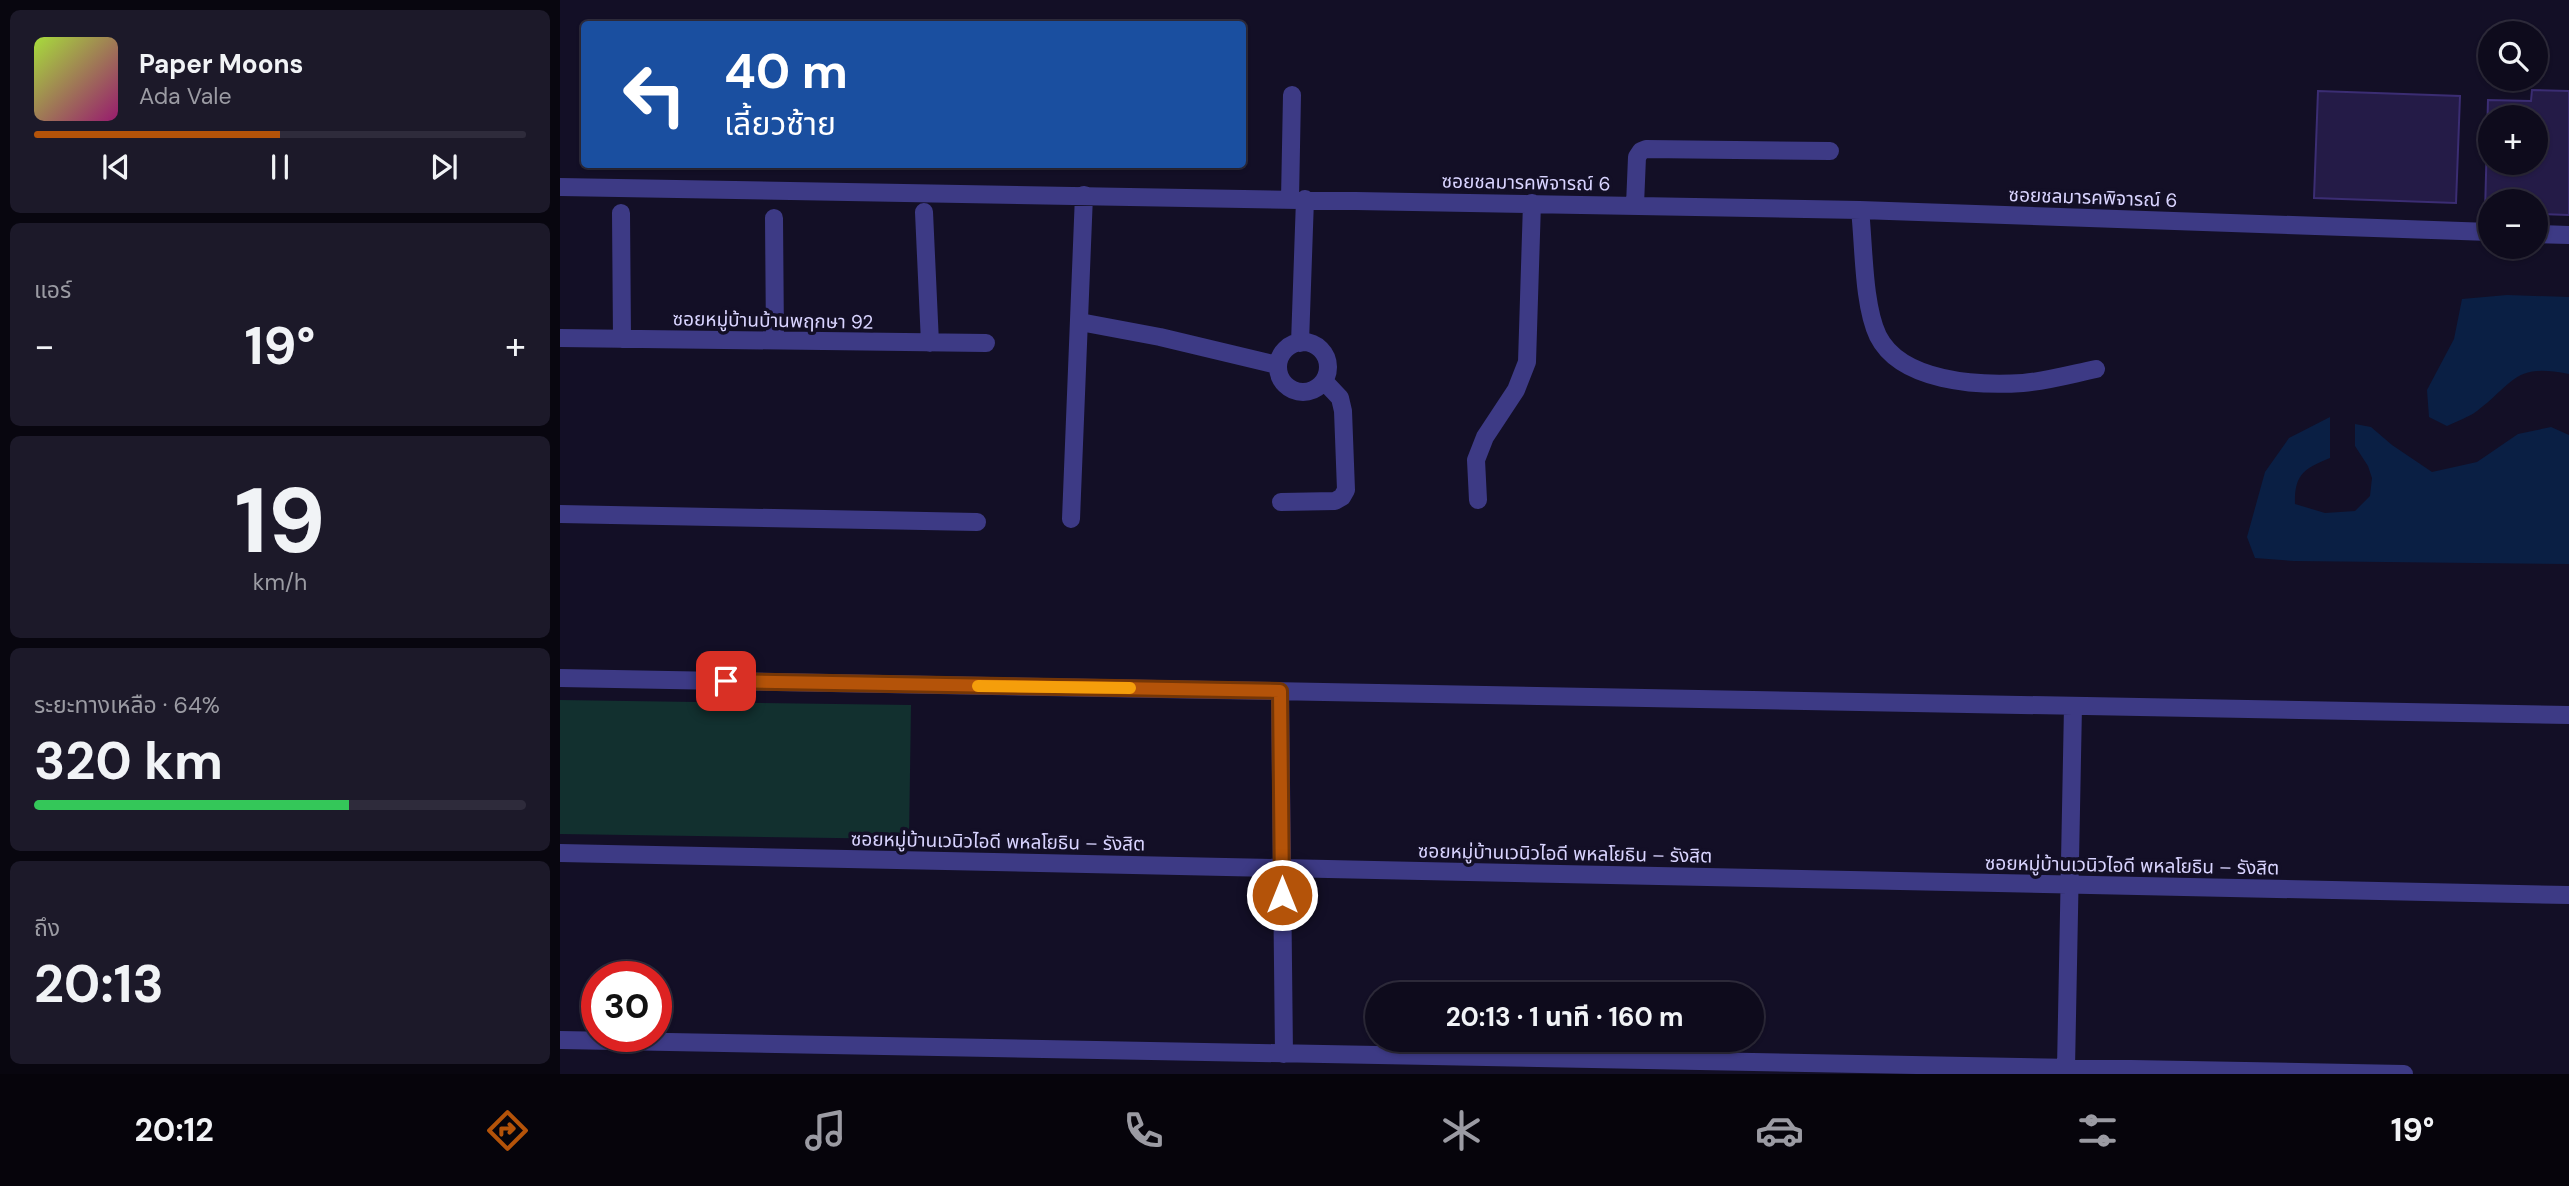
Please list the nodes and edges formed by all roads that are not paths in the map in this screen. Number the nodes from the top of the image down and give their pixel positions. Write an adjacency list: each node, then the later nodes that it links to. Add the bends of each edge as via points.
1 (1292, 94): 5 (street)
2 (1830, 151): 7 (street, via 1646,149 1637,157)
3 (560, 187): 4 (street, ซอยชลมารคพิจารณ์ 6)
4 (1084, 195): 5 (street, ซอยชลมารคพิจารณ์ 6); 15 (street)
5 (1298, 199): 6 (street, ซอยชลมารคพิจารณ์ 6); 20 (street)
6 (1532, 203): 7 (street, ซอยชลมารคพิจารณ์ 6); 25 (street, via 1527,362 1476,460)
7 (1635, 205): 8 (street, ซอยชลมารคพิจารณ์ 6)
8 (1860, 210): 12 (street, ซอยชลมารคพิจารณ์ 6); 23 (street, via 1870,315 1879,338 1896,358 1927,373 1967,383 2024,383)
9 (924, 212): 19 (street)
10 (621, 213): 17 (street)
11 (774, 218): 18 (street)
12 (2478, 232)
13 (2548, 234): 14 (street)
14 (2569, 235)
15 (1080, 323): 22 (street); 28 (street)
16 (560, 338): 17 (street, ซอยหมู่บ้านบ้านพฤกษา 92)
17 (622, 339): 18 (street, ซอยหมู่บ้านบ้านพฤกษา 92)
18 (775, 340): 19 (street, ซอยหมู่บ้านบ้านพฤกษา 92)
19 (930, 342): 21 (street, ซอยหมู่บ้านบ้านพฤกษา 92)
20 (1300, 342): 22 (street, via 1289,346); 24 (street, via 1321,350 1327,359)
21 (986, 343)
22 (1278, 365): 24 (street, via 1285,385 1294,391 1316,389)
23 (2096, 369)
24 (1324, 381): 26 (street, via 1340,398 1343,411 1346,490 1335,501)
25 (1478, 500)
26 (1281, 502)
27 (560, 514): 29 (street)
28 (1071, 519)
29 (977, 522)
30 (560, 678): 31 (street)
31 (1280, 691): 32 (street); 35 (street)
32 (2073, 706): 33 (street); 36 (street)
33 (2569, 715)
34 (560, 853): 35 (street, ซอยหมู่บ้านเวนิวไอดี พหลโยธิน – รังสิต)
35 (1282, 868): 36 (street, ซอยหมู่บ้านเวนิวไอดี พหลโยธิน – รังสิต); 39 (street)
36 (2069, 885): 37 (street, ซอยหมู่บ้านเวนิวไอดี พหลโยธิน – รังสิต); 40 (street)
37 (2569, 895)
38 (560, 1040): 39 (street)
39 (1283, 1054): 40 (street)
40 (2066, 1068): 41 (street)
41 (2404, 1074)

